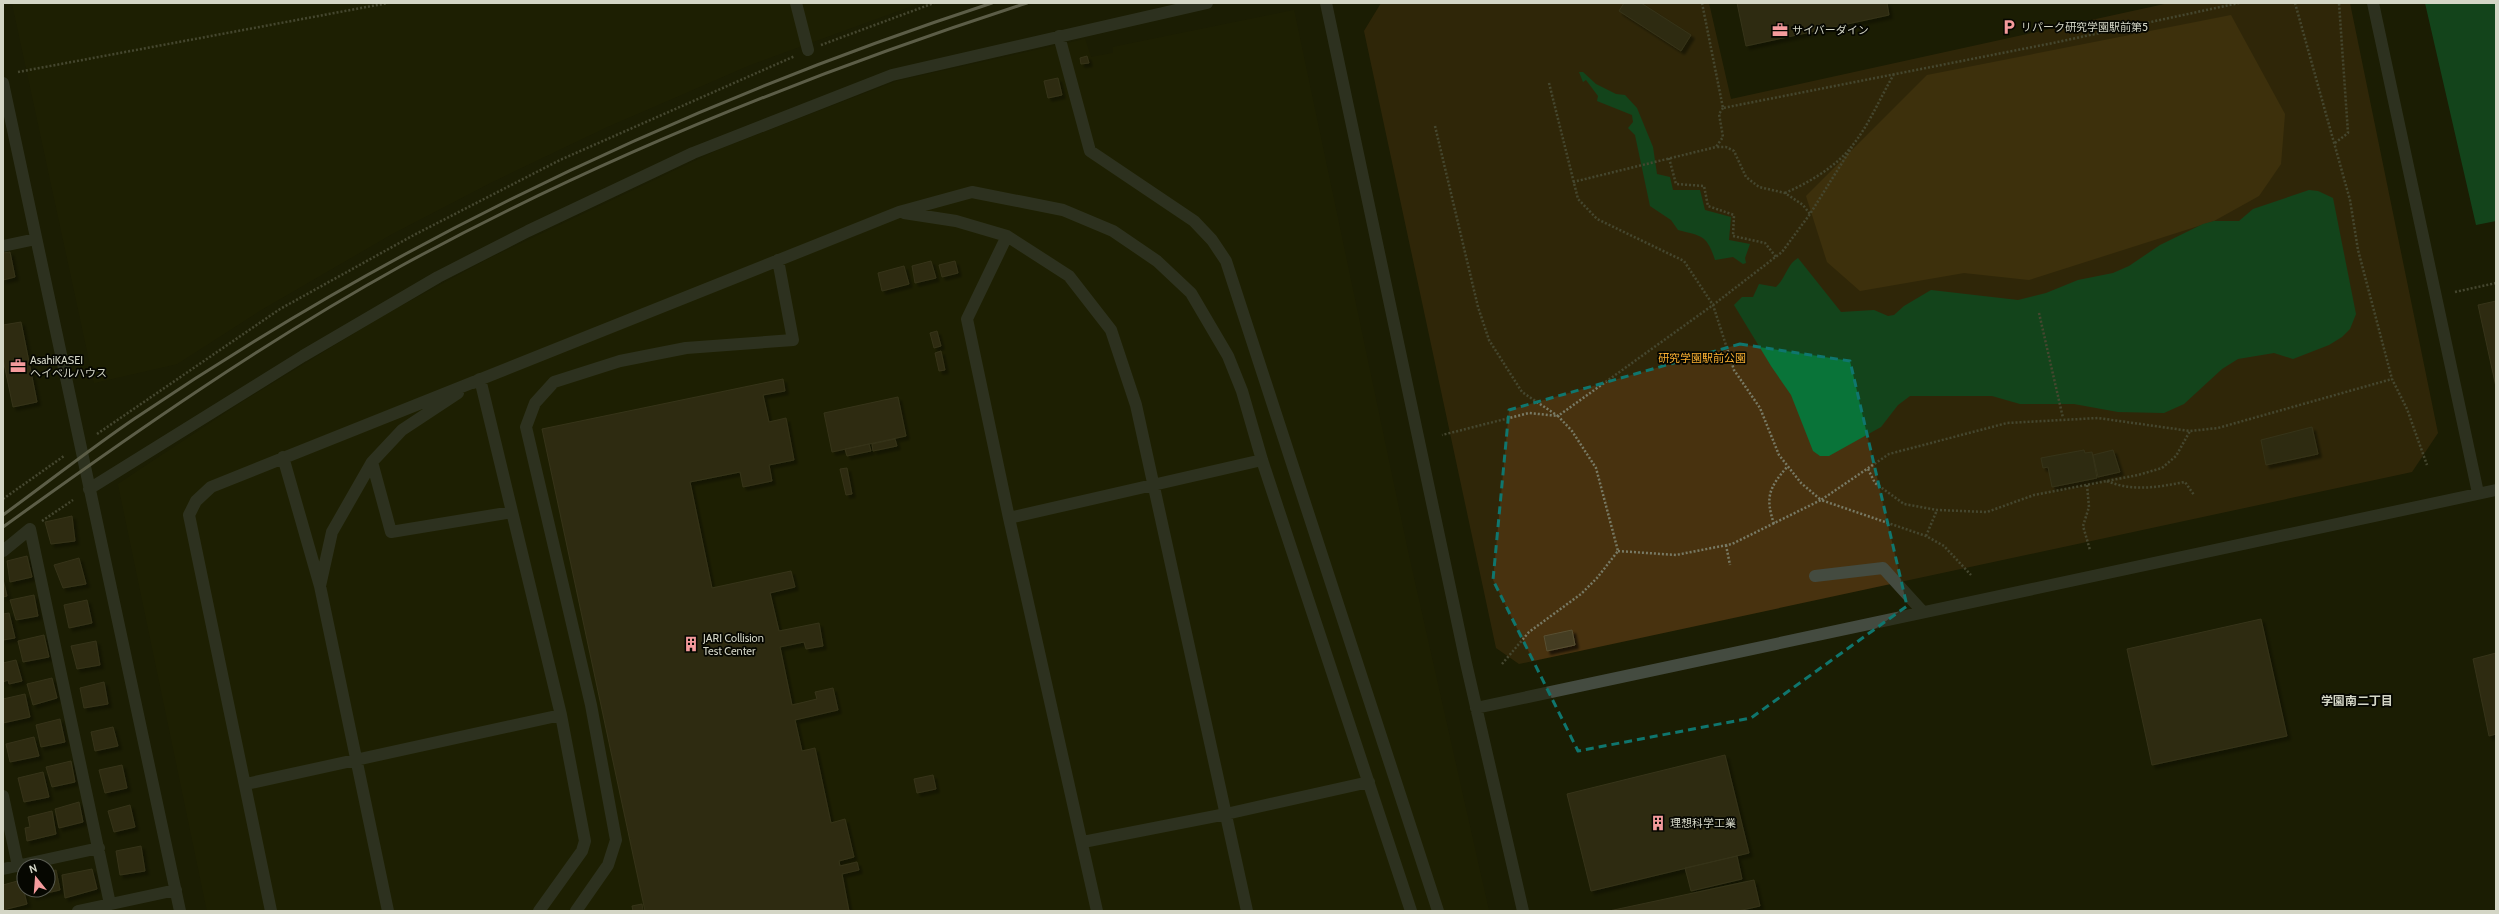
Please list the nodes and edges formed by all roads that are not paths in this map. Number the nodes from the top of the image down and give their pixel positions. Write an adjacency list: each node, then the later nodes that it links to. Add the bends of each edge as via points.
1 (796, 3): 6 (street)
2 (1207, 3): 5 (street)
3 (1326, 3): 27 (street)
4 (2373, 3): 20 (street)
5 (1059, 36): 18 (street, via 892,75 685,156 528,231 438,278 303,356); 51 (street, via 1090,151 1194,221 1212,240 1226,261)
6 (808, 50)
7 (3, 83): 10 (street)
8 (899, 212): 9 (street, via 956,221); 12 (street); 15 (street, via 972,192 1063,210 1112,231 1144,252 1191,293 1211,324 1242,391)
9 (1007, 236): 17 (street, via 1069,276 1111,330 1136,405); 22 (street, via 967,319)
10 (36, 239): 11 (street); 18 (street)
11 (3, 246)
12 (778, 260): 13 (street); 47 (street, via 793,340 686,348 620,360 554,382 535,402 526,427 591,705 616,840 608,865)
13 (480, 379): 14 (street); 16 (street, via 402,430); 21 (street)
14 (283, 457): 25 (street); 31 (street, via 211,487 196,501 189,515)
15 (1262, 460): 17 (street); 30 (street)
16 (372, 462): 21 (street, via 391,532); 25 (street, via 332,532)
17 (1153, 485): 22 (street); 33 (street)
18 (88, 489): 40 (street)
19 (2496, 490): 20 (street)
20 (2478, 493): 26 (street)
21 (512, 512): 28 (street)
22 (1009, 518): 34 (street)
23 (3, 551): 35 (street, via 30,530)
24 (1815, 576): 26 (street, via 1883,568)
25 (320, 586): 29 (street)
26 (1923, 612): 27 (street)
27 (1476, 708): 52 (street)
28 (560, 715): 29 (street); 46 (street, via 585,841 582,851)
29 (356, 760): 31 (street); 45 (street)
30 (1369, 782): 33 (street); 50 (street)
31 (246, 784): 44 (street)
32 (3, 796): 36 (street)
33 (1226, 814): 34 (street); 49 (street)
34 (1083, 842): 48 (street)
35 (99, 848): 37 (street); 41 (street)
36 (16, 858)
37 (54, 858)
38 (16, 866): 39 (street)
39 (3, 869)
40 (176, 890): 41 (street); 43 (street)
41 (110, 904): 42 (street)
42 (78, 911)
43 (180, 911)
44 (271, 911)
45 (388, 911)
46 (539, 911)
47 (576, 911)
48 (1097, 911)
49 (1246, 911)
50 (1411, 911)
51 (1438, 911)
52 (1523, 911)

